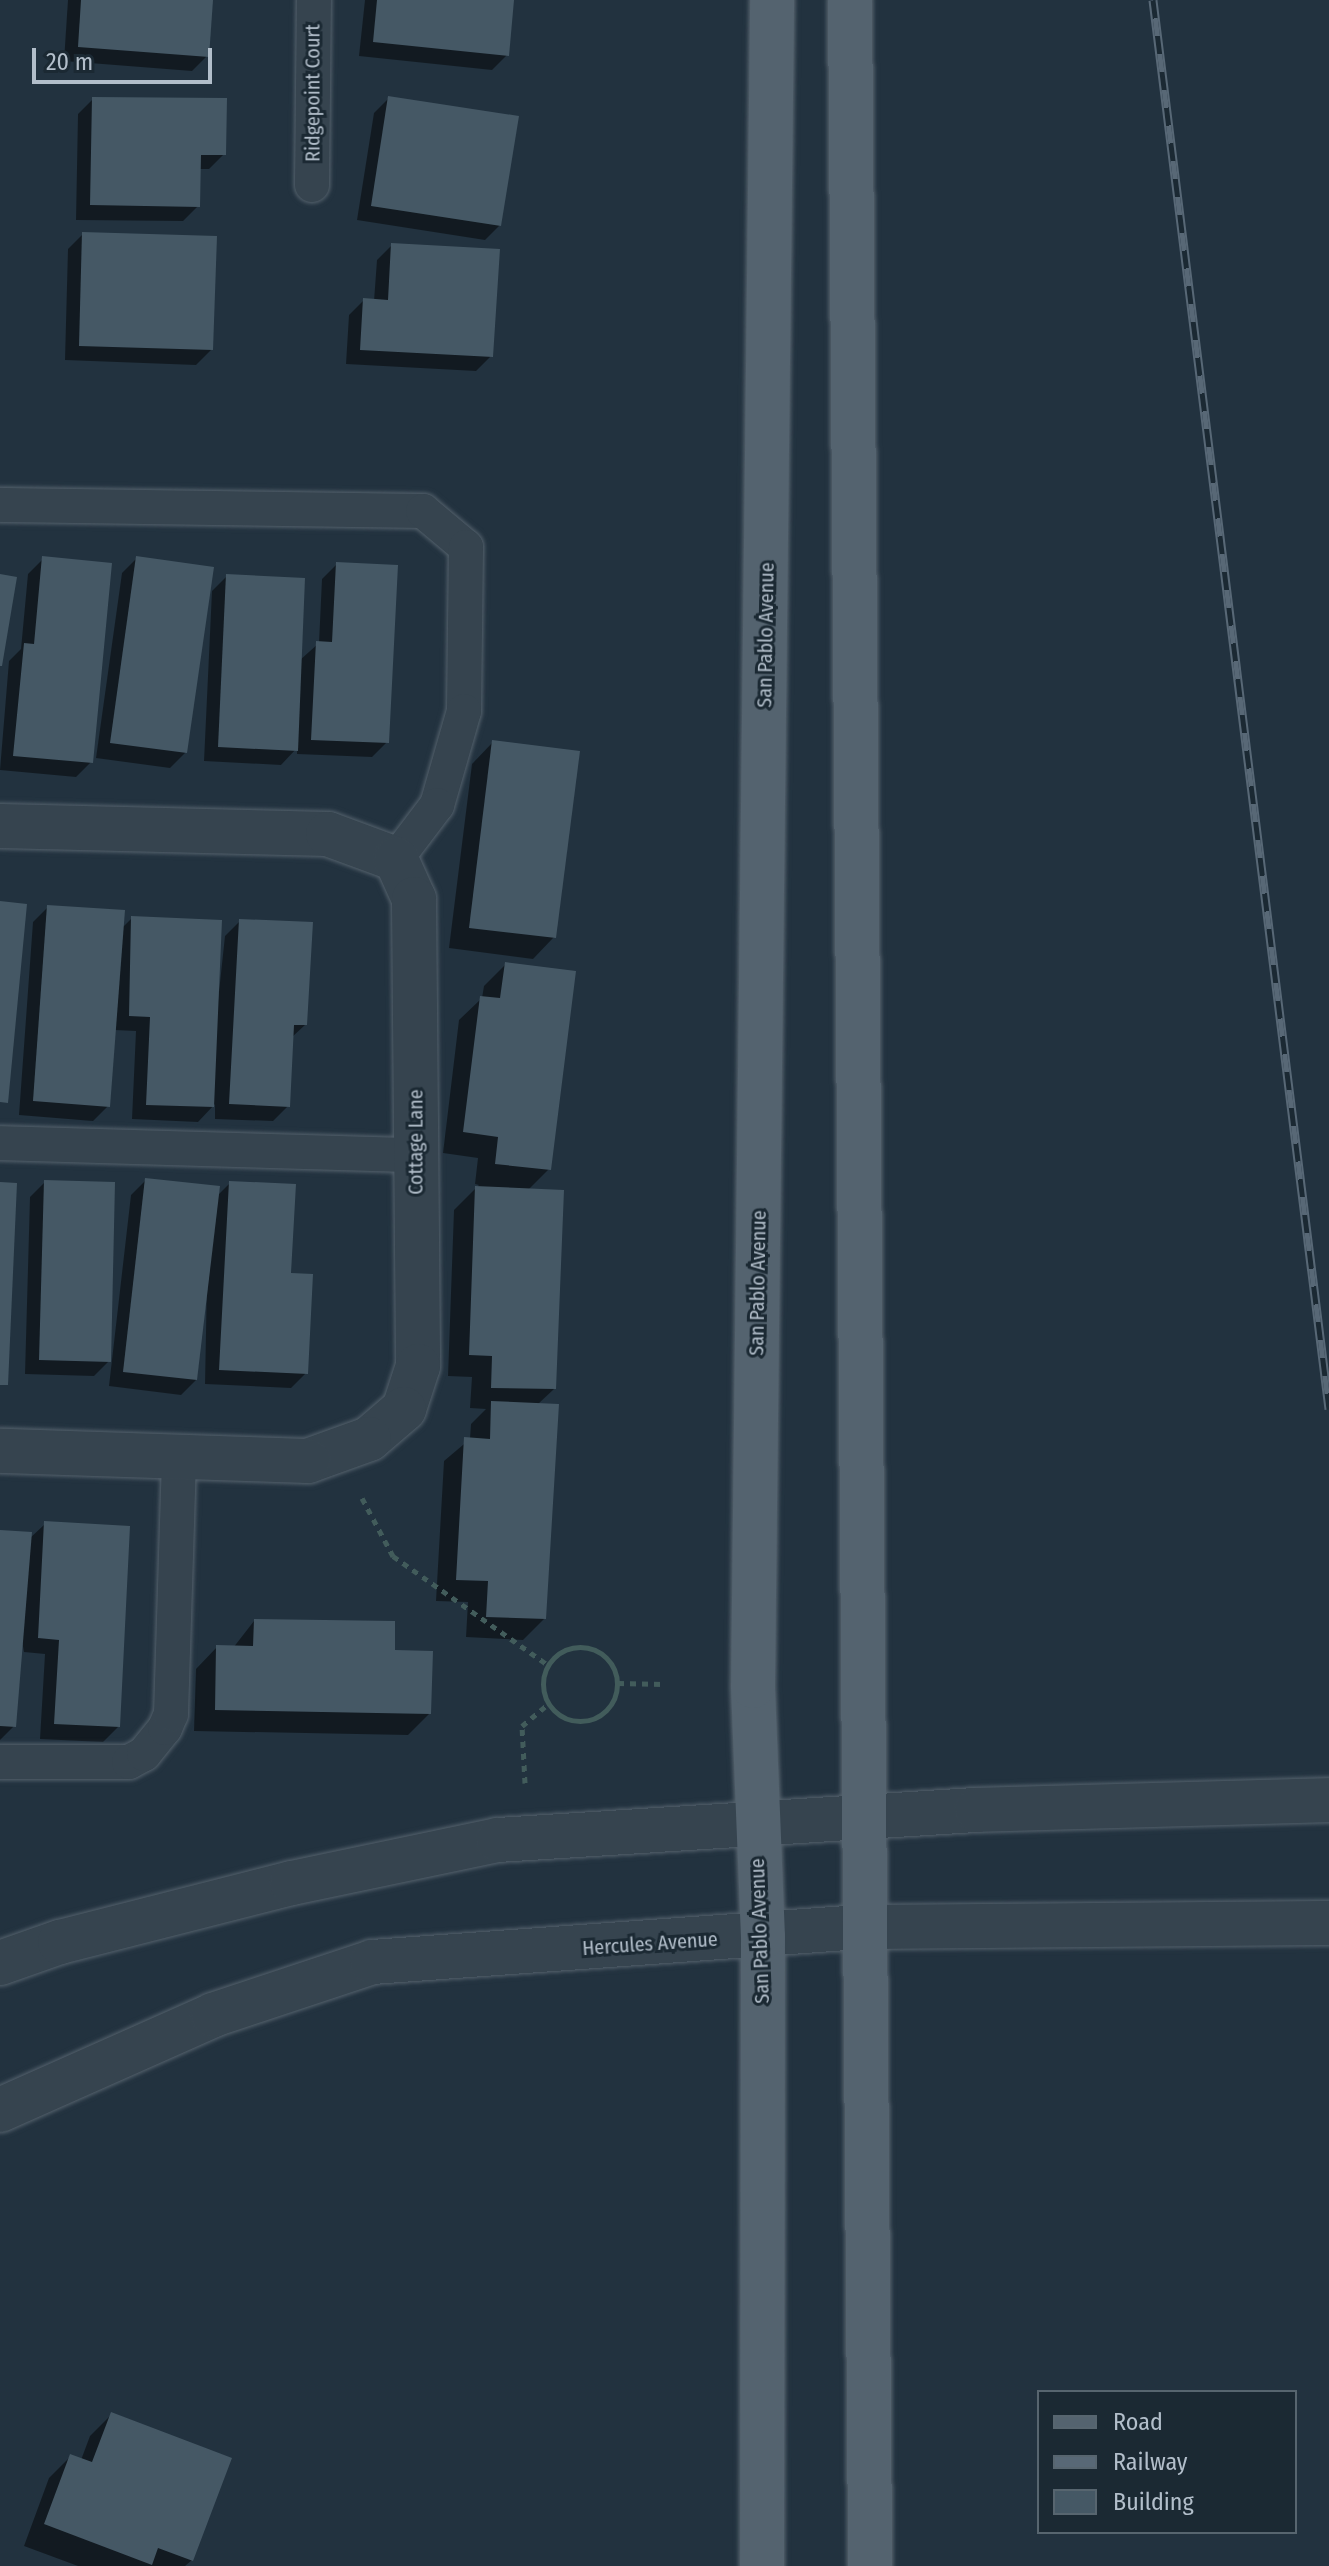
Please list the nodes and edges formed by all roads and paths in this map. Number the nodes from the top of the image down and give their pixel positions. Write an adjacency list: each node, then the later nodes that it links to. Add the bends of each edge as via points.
1 (314, 0): 4 (lane, Ridgepoint Court)
2 (772, 0): 21 (main road, San Pablo Avenue, via 753,1686)
3 (850, 0): 20 (main road)
4 (312, 185)
5 (0, 505): 7 (lane, via 423,511 466,547 464,711 437,805)
6 (0, 826): 7 (street, via 328,834)
7 (396, 859): 9 (street, Cottage Lane, via 414,899)
8 (0, 1143): 9 (lane)
9 (416, 1155): 10 (street, Cottage Lane, via 418,1366 404,1409 369,1439)
10 (337, 1450): 12 (street, Cottage Lane, via 308,1461); 13 (path, via 393,1556)
11 (0, 1451): 12 (street, Cottage Lane)
12 (179, 1455): 17 (lane, via 171,1714 157,1742 144,1754 114,1764)
13 (548, 1665): 14 (path, via 567,1649 596,1650); 16 (path, via 543,1691)
14 (618, 1683): 15 (path); 16 (path, via 607,1710 592,1720 567,1720)
15 (664, 1684)
16 (548, 1704): 18 (path, via 522,1726)
17 (0, 1762)
18 (525, 1788)
19 (1329, 1800): 20 (street)
20 (861, 1817): 21 (street); 23 (main road)
21 (756, 1821): 24 (main road, San Pablo Avenue); 25 (street, via 498,1840 292,1883 60,1942)
22 (1329, 1923): 23 (street, Hercules Avenue)
23 (865, 1927): 24 (street, Hercules Avenue); 28 (main road)
24 (763, 1937): 26 (street, Hercules Avenue, via 372,1962 213,2015); 27 (main road, San Pablo Avenue)
25 (0, 1963)
26 (0, 2110)
27 (762, 2566)
28 (870, 2566)

